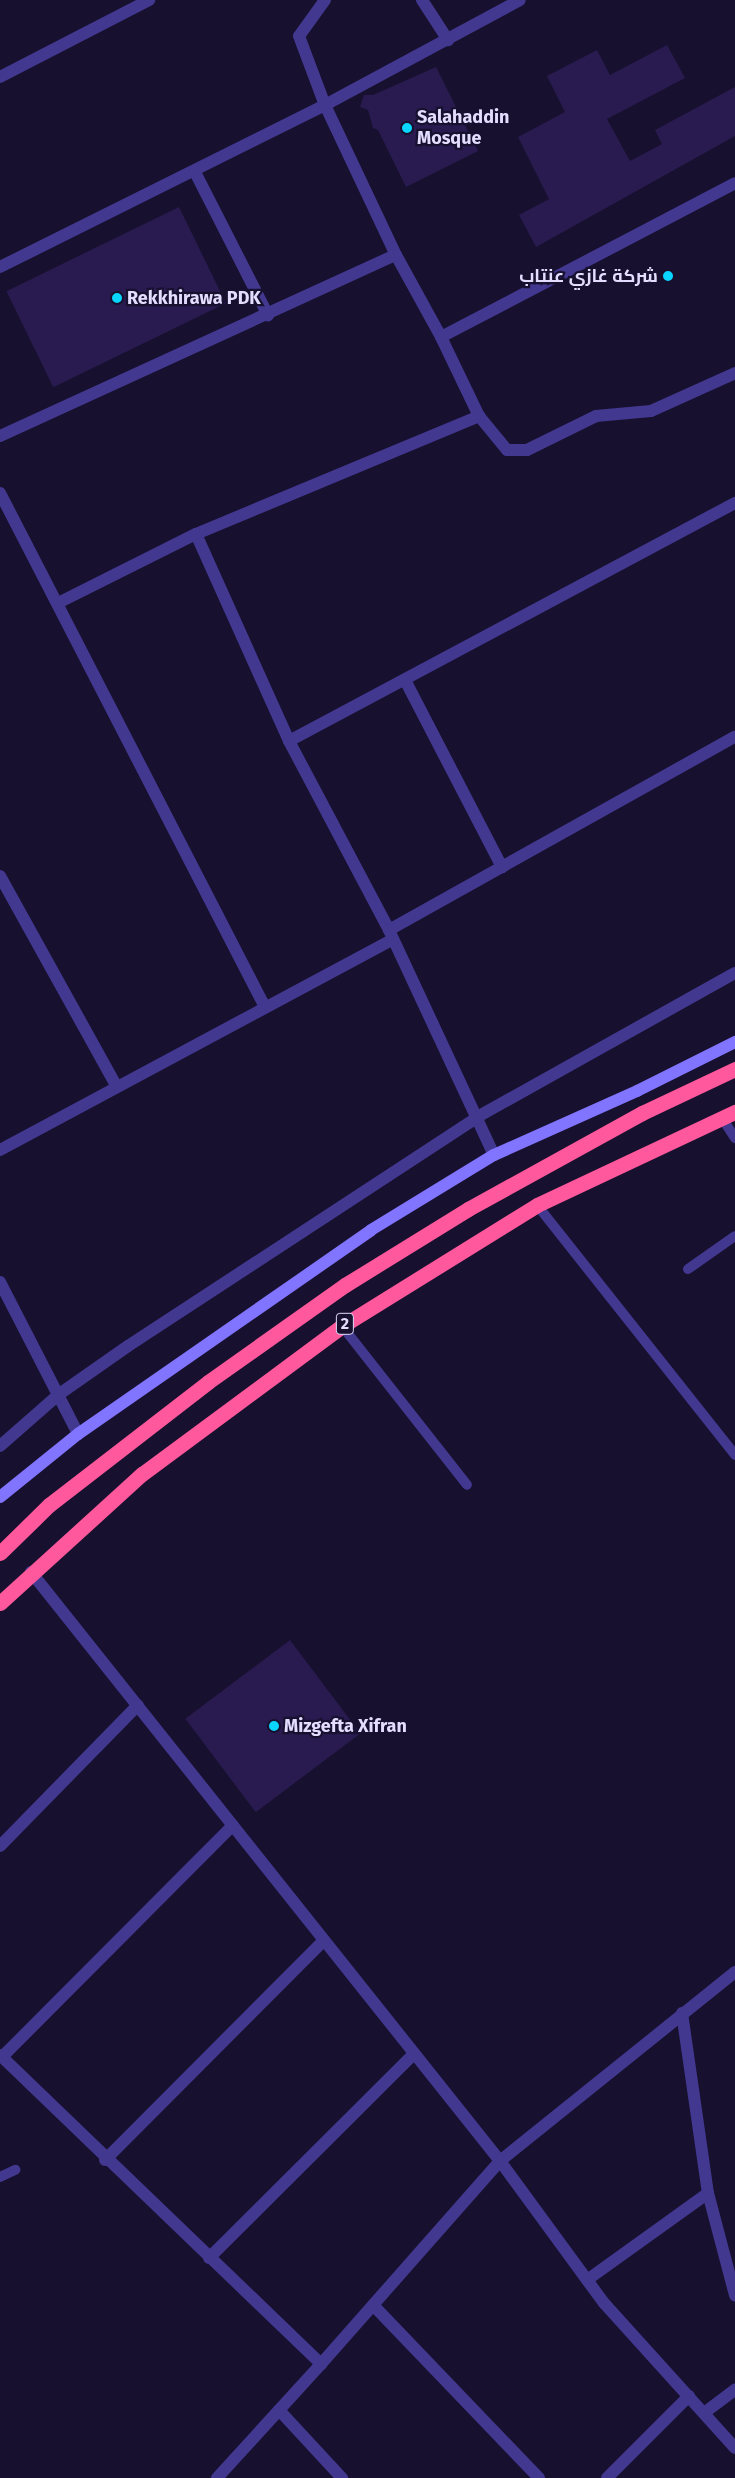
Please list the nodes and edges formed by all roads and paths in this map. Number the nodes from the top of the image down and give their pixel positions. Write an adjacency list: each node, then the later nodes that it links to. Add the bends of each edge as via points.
1 (149, 0): 6 (street)
2 (325, 0): 7 (street, via 299,36)
3 (422, 0): 5 (street)
4 (520, 0): 5 (street)
5 (448, 40): 7 (street)
6 (0, 77)
7 (325, 105): 8 (street); 10 (street)
8 (195, 172): 11 (street); 12 (street)
9 (735, 183): 13 (street)
10 (396, 254): 12 (street); 13 (street)
11 (0, 267)
12 (268, 315): 16 (street)
13 (440, 336): 15 (street)
14 (735, 373): 15 (street, via 651,411 596,416 527,450 507,450)
15 (479, 416): 19 (street)
16 (0, 436)
17 (1, 496): 20 (street)
18 (735, 504): 21 (street)
19 (196, 534): 20 (street); 23 (street)
20 (60, 602): 28 (street)
21 (404, 680): 23 (street); 24 (street)
22 (735, 737): 24 (street)
23 (289, 742): 26 (street)
24 (502, 867): 26 (street)
25 (0, 876): 31 (street)
26 (391, 934): 28 (street); 33 (street)
27 (735, 974): 33 (street)
28 (265, 1008): 31 (street)
29 (735, 1042): 36 (main road, via 637,1092)
30 (735, 1069): 48 (highway, 2, via 642,1113 485,1199 346,1285 200,1387 49,1506)
31 (116, 1085): 35 (street)
32 (729, 1115): 34 (lane); 37 (highway, 2)
33 (479, 1116): 36 (street); 42 (street)
34 (735, 1138)
35 (0, 1150)
36 (494, 1155): 43 (main road, via 289,1284)
37 (537, 1205): 41 (highway, 2); 45 (lane)
38 (735, 1236): 39 (lane)
39 (688, 1269)
40 (0, 1282): 42 (street)
41 (342, 1326): 46 (lane); 49 (highway, 2, via 142,1474)
42 (58, 1395): 43 (street); 44 (street)
43 (78, 1434): 47 (main road)
44 (0, 1446)
45 (735, 1455)
46 (468, 1485)
47 (0, 1497)
48 (0, 1553)
49 (30, 1572): 50 (highway, 2); 51 (street)
50 (0, 1603)
51 (138, 1705): 52 (street); 53 (street)
52 (233, 1824): 54 (street); 58 (street)
53 (0, 1846)
54 (324, 1940): 57 (street); 59 (street)
55 (735, 1972): 56 (street)
56 (682, 2013): 60 (street); 63 (street)
57 (414, 2054): 60 (street); 64 (street)
58 (1, 2056): 59 (street)
59 (105, 2160): 64 (street)
60 (500, 2162): 65 (street); 67 (street)
61 (15, 2170): 62 (lane)
62 (0, 2177)
63 (708, 2193): 65 (street); 66 (street)
64 (209, 2258): 68 (street)
65 (588, 2280): 70 (street)
66 (735, 2295)
67 (374, 2305): 68 (street); 76 (street)
68 (321, 2364): 71 (street)
69 (735, 2390): 72 (street)
70 (689, 2396): 72 (street); 77 (street)
71 (279, 2410): 74 (street); 75 (street)
72 (704, 2414): 73 (street)
73 (735, 2448)
74 (217, 2478)
75 (342, 2478)
76 (539, 2478)
77 (607, 2478)

